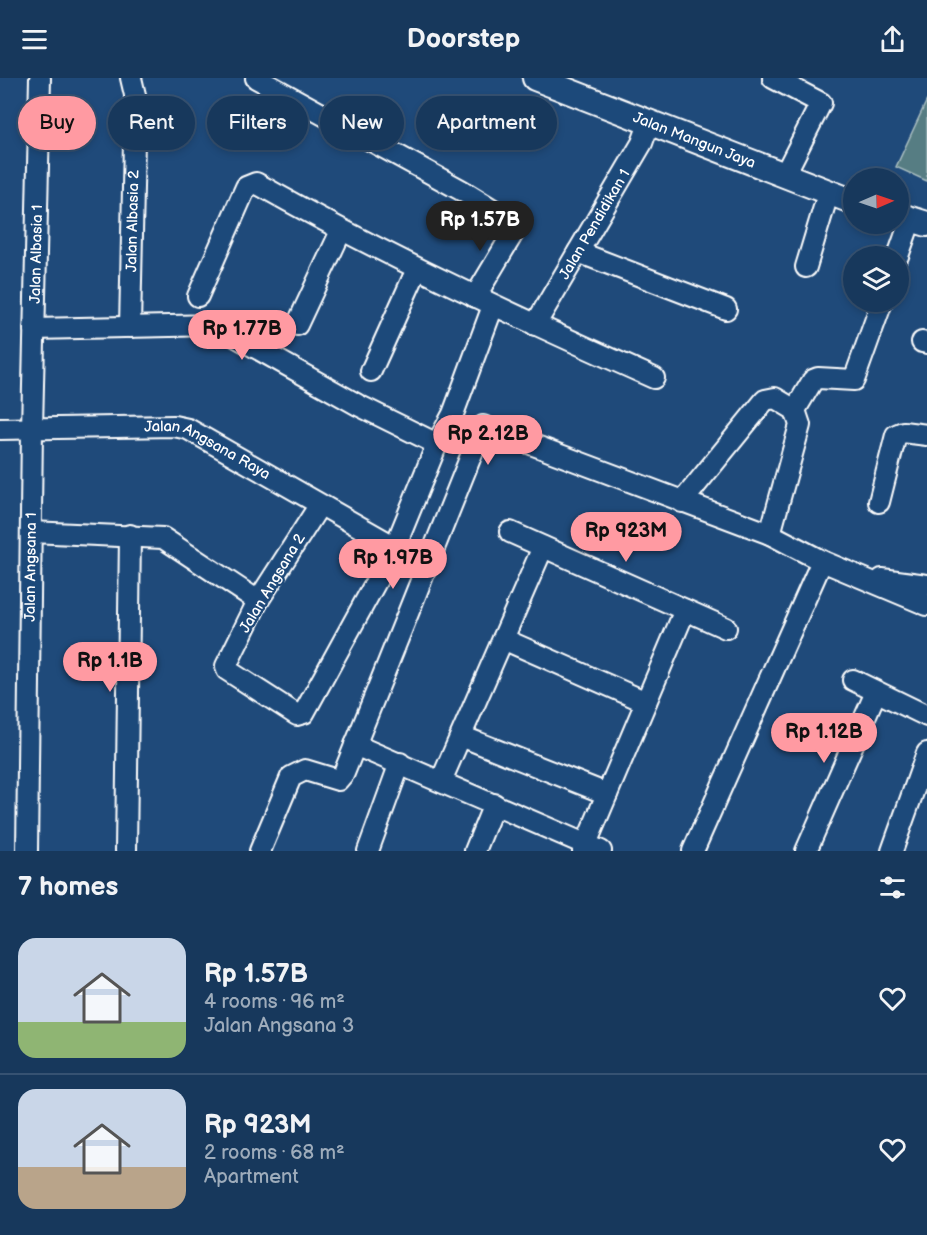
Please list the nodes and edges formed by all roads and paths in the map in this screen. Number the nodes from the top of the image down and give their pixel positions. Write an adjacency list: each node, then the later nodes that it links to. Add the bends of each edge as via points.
1 (40, 78): 24 (street, Jalan Albasia 1)
2 (131, 78): 23 (street, Jalan Albasia 2, via 135,95)
3 (256, 78): 18 (street, via 518,225)
4 (535, 78): 6 (street, Jalan Mangun Jaya)
5 (773, 78): 8 (street, via 821,103)
6 (555, 83): 7 (street, Jalan Mangun Jaya)
7 (650, 121): 8 (street, Jalan Mangun Jaya); 14 (street, Jalan Pendidikan 1, via 642,143)
8 (784, 176): 9 (street, Jalan Mangun Jaya)
9 (828, 194): 10 (street, Jalan Mangun Jaya); 15 (street)
10 (843, 199)
11 (912, 219): 13 (street)
12 (341, 231): 16 (street); 17 (street, via 256,183 246,187); 22 (street)
13 (902, 246)
14 (578, 252): 19 (street); 21 (street, Jalan Pendidikan 1)
15 (806, 267)
16 (417, 269): 18 (street); 25 (street)
17 (198, 296)
18 (484, 302): 21 (street); 31 (street, via 453,414)
19 (726, 309)
20 (878, 312): 27 (street, via 854,380 813,380)
21 (535, 325): 26 (street)
22 (297, 326)
23 (130, 327): 24 (street); 31 (street, via 215,325)
24 (34, 329): 29 (street, Jalan Albasia 1)
25 (371, 371)
26 (654, 378)
27 (795, 411): 32 (street, via 775,398 765,400); 37 (street, via 800,425 796,445)
28 (0, 429): 29 (street, Jalan Angsana Raya)
29 (32, 429): 34 (street, Jalan Angsana Raya, via 188,429); 35 (street, Jalan Angsana 1)
30 (927, 435): 33 (street, via 896,435)
31 (437, 444): 39 (street)
32 (682, 502): 37 (street); 54 (street, via 483,426)
33 (879, 502)
34 (319, 506): 39 (street, Jalan Angsana Raya); 44 (street, Jalan Angsana 2)
35 (31, 532): 38 (street); 61 (street, Jalan Angsana 1)
36 (510, 532): 40 (street)
37 (770, 534): 41 (street)
38 (130, 535): 44 (street, via 163,538); 62 (street)
39 (395, 547): 44 (street, Jalan Angsana 2, via 304,713 297,715 226,670)
40 (543, 547): 46 (street); 48 (street)
41 (822, 561): 42 (street); 66 (street)
42 (855, 575): 43 (street); 45 (street)
43 (927, 585)
44 (258, 601)
45 (927, 605)
46 (685, 610): 47 (street); 51 (street)
47 (726, 628)
48 (503, 639): 51 (street); 53 (street)
49 (853, 681): 50 (street)
50 (876, 692): 52 (street); 67 (street)
51 (646, 702): 58 (street)
52 (927, 716)
53 (461, 736): 57 (street); 58 (street)
54 (356, 745): 56 (street); 63 (street, via 338,780 305,770 291,777)
55 (927, 753): 68 (street)
56 (400, 764): 57 (street); 64 (street)
57 (441, 781): 59 (street)
58 (607, 794): 60 (street)
59 (494, 804): 60 (street); 65 (street)
60 (590, 849)
61 (27, 851)
62 (126, 851)
63 (260, 851)
64 (368, 851)
65 (475, 851)
66 (693, 851)
67 (806, 851)
68 (892, 851)

